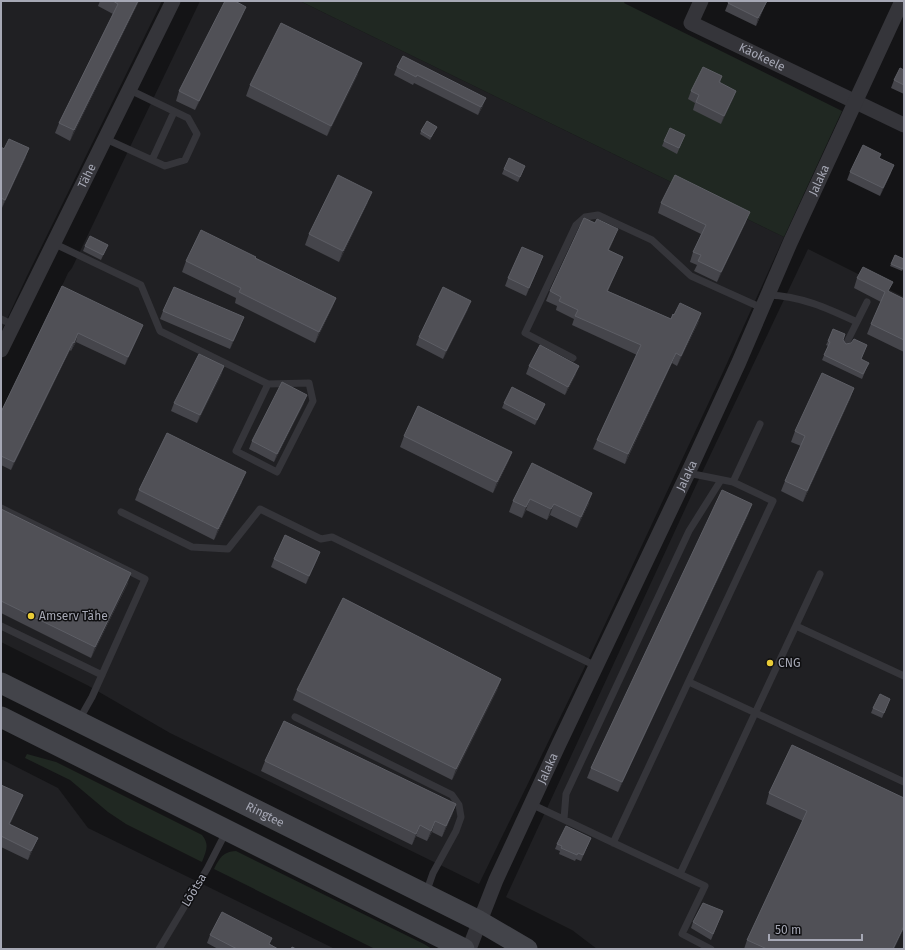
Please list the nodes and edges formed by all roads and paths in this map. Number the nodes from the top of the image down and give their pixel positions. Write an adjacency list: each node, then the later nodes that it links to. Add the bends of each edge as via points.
1 (173, 1): 4 (street, Tähe)
2 (701, 1): 5 (street, Käokeele, via 690,23)
3 (902, 1): 5 (street, Jalaka)
4 (130, 90): 6 (lane); 8 (street, Tähe)
5 (855, 101): 7 (street); 11 (street, Jalaka)
6 (174, 112): 9 (lane); 9 (lane, via 188,118 196,134 185,160 165,166)
7 (904, 125)
8 (106, 139): 9 (lane); 10 (street, Tähe)
9 (152, 160)
10 (53, 243): 13 (street, Tähe); 18 (lane, via 141,284 160,330)
11 (765, 302): 14 (lane, via 782,295 825,307); 17 (lane, via 691,276 652,240 598,215 585,217 576,224 525,333); 20 (street, Jalaka)
12 (867, 302): 14 (lane)
13 (7, 322): 16 (street, Tähe)
14 (857, 322): 15 (lane)
15 (846, 344)
16 (1, 350)
17 (573, 358)
18 (268, 384): 18 (lane, via 236,451 277,472 313,401 309,383)
19 (760, 424): 22 (lane)
20 (688, 473): 21 (lane); 28 (street, Jalaka)
21 (722, 480): 22 (lane); 39 (lane, via 689,532 566,794)
22 (733, 482): 31 (lane, via 773,501)
23 (1, 508): 29 (lane, via 145,579)
24 (121, 512): 28 (lane, via 192,547 228,549 260,509 321,539 332,537)
25 (820, 574): 27 (lane)
26 (1, 626): 29 (lane)
27 (796, 626): 30 (lane); 33 (lane)
28 (596, 666): 38 (street, Jalaka)
29 (102, 675): 36 (lane)
30 (904, 676)
31 (688, 682): 33 (lane); 41 (lane)
32 (1, 683): 36 (main road, Ringtee)
33 (755, 712): 37 (lane); 42 (lane)
34 (1, 717): 40 (main road)
35 (295, 717): 43 (lane, via 452,795 459,805 461,817 433,873)
36 (78, 722): 43 (main road, Ringtee)
37 (904, 782)
38 (531, 804): 39 (lane); 44 (street, Jalaka)
39 (564, 819): 41 (lane)
40 (227, 830): 45 (lane, Lõõtsa); 46 (main road)
41 (613, 843): 42 (lane)
42 (680, 874): 49 (lane, via 705,886 682,934)
43 (426, 895): 44 (main road, Ringtee)
44 (479, 921): 47 (street, Jalaka); 48 (main road, Ringtee)
45 (159, 949)
46 (464, 949)
47 (469, 949)
48 (527, 949)
49 (711, 949)

